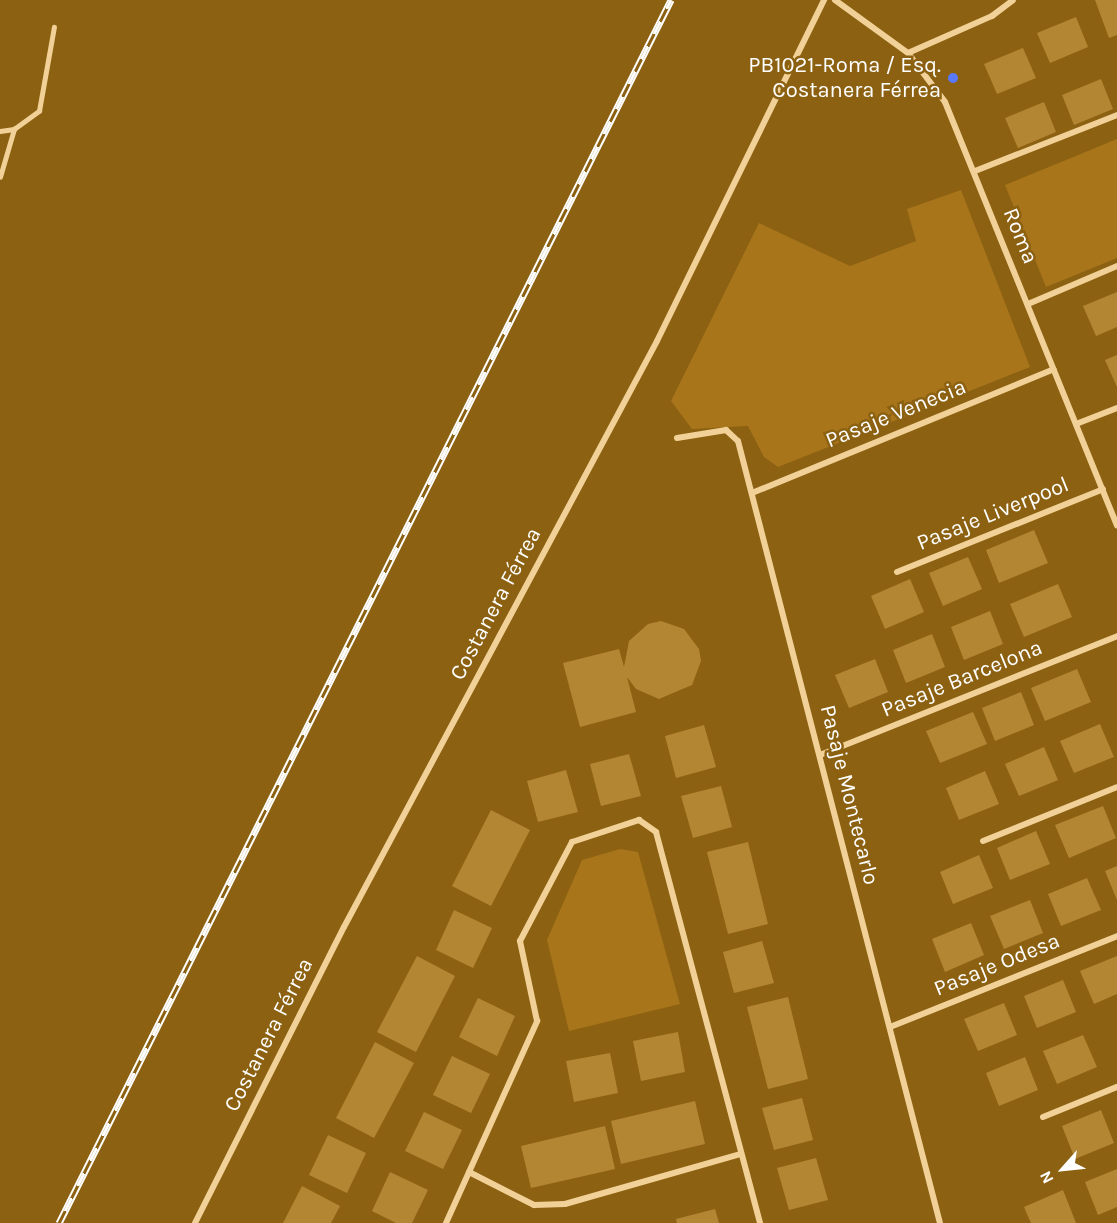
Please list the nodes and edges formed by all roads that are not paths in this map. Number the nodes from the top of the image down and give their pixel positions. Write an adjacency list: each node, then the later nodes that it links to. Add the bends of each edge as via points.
1 (824, 0): 31 (street, Costanera Férrea, via 657,341 344,927)
2 (835, 0): 5 (street, Roma)
3 (1013, 0): 5 (street, via 992,16)
4 (54, 27): 7 (lane, via 39,111)
5 (908, 53): 9 (street, Roma, via 937,87)
6 (1117, 115): 9 (street)
7 (14, 129): 8 (lane); 10 (lane)
8 (0, 131)
9 (975, 171): 12 (street, Roma)
10 (0, 177)
11 (1117, 266): 12 (street)
12 (1028, 304): 13 (street, Roma)
13 (1054, 369): 15 (street, Roma); 18 (street, Pasaje Venecia)
14 (1117, 408): 15 (street)
15 (1077, 424): 17 (street, Roma)
16 (677, 438): 18 (street, Pasaje Montecarlo, via 718,430 732,434)
17 (1103, 489): 19 (street, Roma); 20 (street, Pasaje Liverpool)
18 (752, 493): 22 (street, Pasaje Montecarlo)
19 (1117, 525)
20 (897, 572)
21 (1117, 636): 22 (street, Pasaje Barcelona)
22 (820, 755): 26 (street, Pasaje Montecarlo)
23 (1117, 787): 24 (street)
24 (983, 841)
25 (1117, 936): 26 (street, Pasaje Odesa)
26 (890, 1027): 34 (street, Pasaje Montecarlo)
27 (1117, 1087): 28 (street)
28 (1043, 1117)
29 (741, 1154): 30 (street, via 565,1204 534,1205); 30 (street, via 656,832 639,820 572,842 520,941 537,1021); 33 (street)
30 (469, 1172): 32 (street)
31 (195, 1223)
32 (446, 1223)
33 (760, 1223)
34 (940, 1223)

